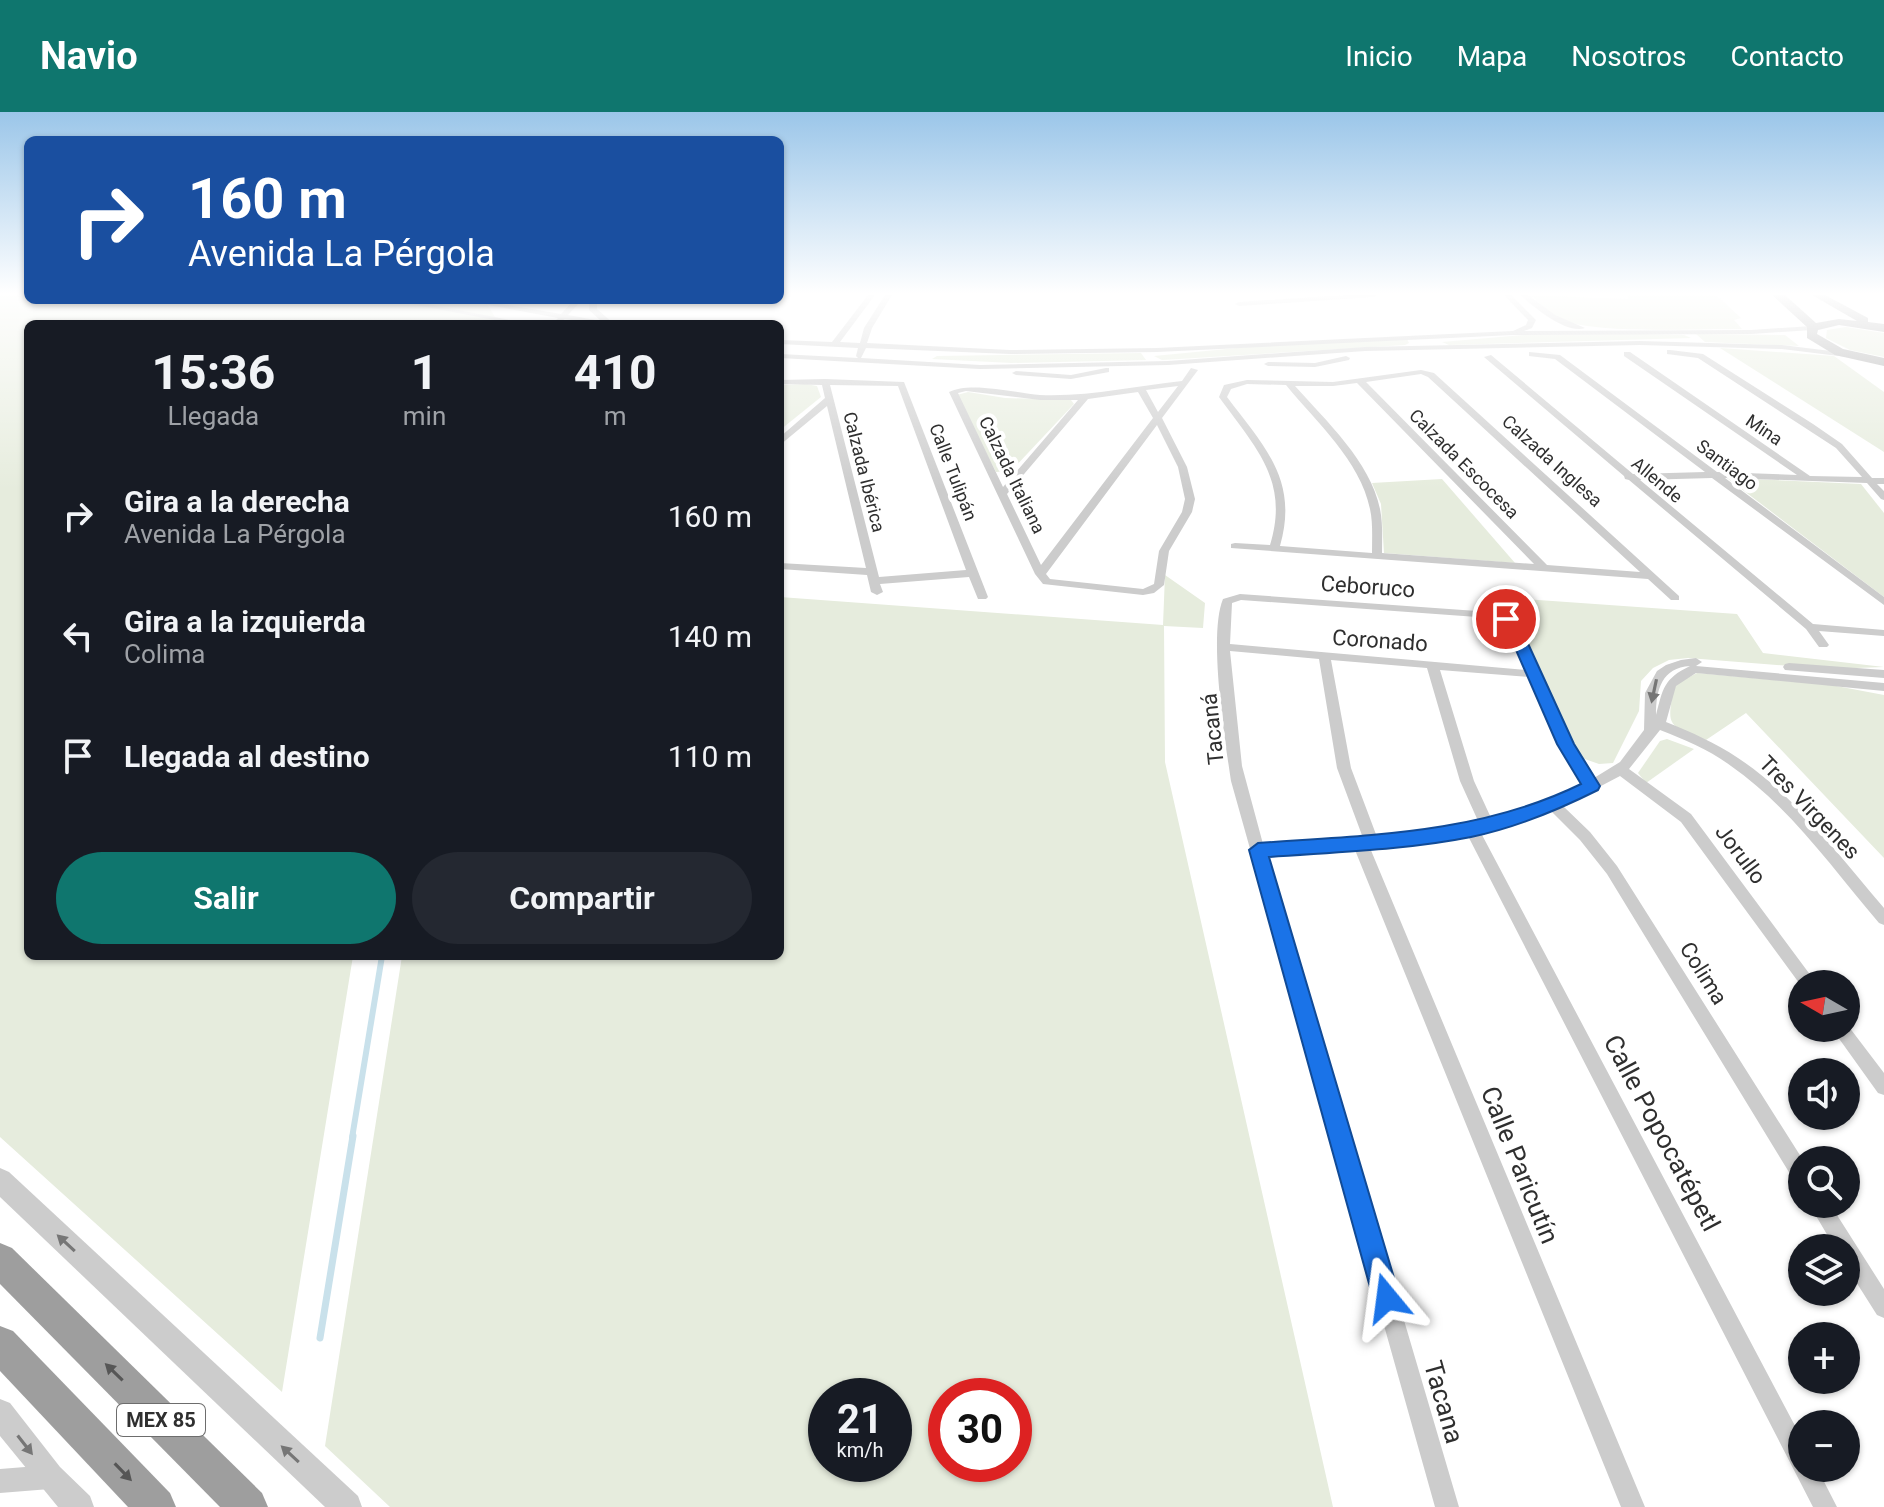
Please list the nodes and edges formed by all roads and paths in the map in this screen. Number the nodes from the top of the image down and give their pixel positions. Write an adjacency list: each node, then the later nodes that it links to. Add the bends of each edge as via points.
1 (827, 360): 12 (street)
2 (933, 360): 15 (street)
3 (1161, 360): 13 (street)
4 (1218, 360): 13 (street)
5 (1222, 360): 16 (street)
6 (1340, 360): 17 (street)
7 (1492, 360): 38 (street, Allende)
8 (1557, 360): 37 (street, Santiago)
9 (1632, 360): 39 (street, Mina)
10 (1706, 360): 40 (street, Mina, via 1839,446)
11 (1859, 360): 20 (main road)
12 (859, 362): 15 (street)
13 (1168, 363): 14 (street)
14 (1126, 364): 18 (street); 25 (street)
15 (935, 365): 18 (street)
16 (1298, 365): 17 (street); 29 (street)
17 (1315, 365): 27 (street)
18 (980, 367): 21 (street)
19 (1194, 370): 26 (street)
20 (1884, 376)
21 (1047, 377): 25 (street); 31 (street)
22 (825, 381): 24 (street); 34 (street, Calzada Ibérica); 48 (street, Calle Tulipán, via 901,384)
23 (1360, 381): 27 (street, Calzada Inglesa); 47 (street, Calzada Escocesa); 50 (street, Calzada Inglesa, via 1409,371 1431,375)
24 (784, 382)
25 (1068, 382): 32 (street)
26 (1183, 383): 30 (street); 35 (street)
27 (1333, 384): 29 (street, Calzada Inglesa)
28 (1290, 385): 29 (street, Calzada Inglesa); 44 (street, Calzada Inglesa, via 1238,383 1227,387 1223,397 1267,458 1280,486 1283,515); 45 (street, via 1370,490)
29 (1317, 385)
30 (1140, 388): 33 (street); 35 (street)
31 (1048, 397): 32 (street); 42 (street, Calzada Italiana, via 966,389 953,394)
32 (1066, 397): 33 (street)
33 (1085, 397): 42 (street)
34 (828, 400): 36 (street); 51 (street, Calzada Ibérica)
35 (1157, 419): 49 (street); 49 (street, via 1180,458 1189,507 1163,546 1159,585 1150,591 1050,583)
36 (784, 438)
37 (1714, 475): 38 (street); 39 (street); 55 (street, Santiago)
38 (1628, 477): 56 (street, Allende)
39 (1806, 477): 40 (street)
40 (1871, 481): 41 (street)
41 (1883, 491)
42 (1001, 495): 49 (street, Calzada Italiana)
43 (1235, 546): 44 (street)
44 (1274, 549): 45 (street)
45 (1377, 557): 47 (street)
46 (784, 567): 51 (street)
47 (1546, 570): 50 (street)
48 (972, 573): 51 (street); 52 (street, Calle Tulipán)
49 (1040, 574)
50 (1651, 576): 53 (street, Calzada Inglesa)
51 (873, 582)
52 (982, 597)
53 (1675, 598)
54 (1227, 601): 59 (street, Tacaná); 63 (street, Ceboruco, via 1240,597 1491,615 1513,626)
55 (1884, 602)
56 (1810, 627): 57 (street); 58 (street, Allende)
57 (1884, 633)
58 (1823, 645)
59 (1225, 647): 60 (street, Coronado); 73 (street, Tacaná, via 1232,754)
60 (1324, 656): 61 (street, Coronado); 72 (street, Calle Paricutín, via 1344,768)
61 (1432, 664): 63 (street, Coronado); 71 (street, Calle Popocatépetl)
62 (1845, 671): 64 (street); 65 (street); 67 (street, one-way to 67, via 1675,665 1652,686)
63 (1533, 674): 69 (street)
64 (1884, 674)
65 (1855, 683): 66 (street); 67 (street, via 1694,669 1668,684)
66 (1884, 687)
67 (1653, 725): 68 (street); 74 (street, Tres Virgenes, via 1747,770)
68 (1620, 769): 69 (street); 75 (street, Jorullo, via 1686,818)
69 (1592, 786): 70 (street)
70 (1553, 805): 71 (street); 78 (street, Colima, via 1612,870)
71 (1480, 828): 72 (street); 85 (street, Calle Popocatépetl)
72 (1366, 843): 73 (street); 94 (street, Calle Paricutín)
73 (1258, 850): 93 (street, Tacana)
74 (1884, 919)
75 (1799, 970)
76 (1851, 1042): 77 (street)
77 (1884, 1087)
78 (1788, 1153)
79 (0, 1180): 92 (street, one-way to 79)
80 (1828, 1218): 82 (street)
81 (0, 1260): 91 (highway, MEX 85, one-way to 81)
82 (1884, 1308)
83 (0, 1344): 90 (highway, MEX 85, one-way to 90)
84 (0, 1413): 86 (street, one-way to 86)
85 (1788, 1434)
86 (50, 1477): 87 (street); 89 (street)
87 (0, 1481)
88 (1812, 1482): 95 (street)
89 (79, 1507)
90 (156, 1507)
91 (248, 1507)
92 (347, 1507)
93 (1447, 1507)
94 (1633, 1507)
95 (1825, 1507)

